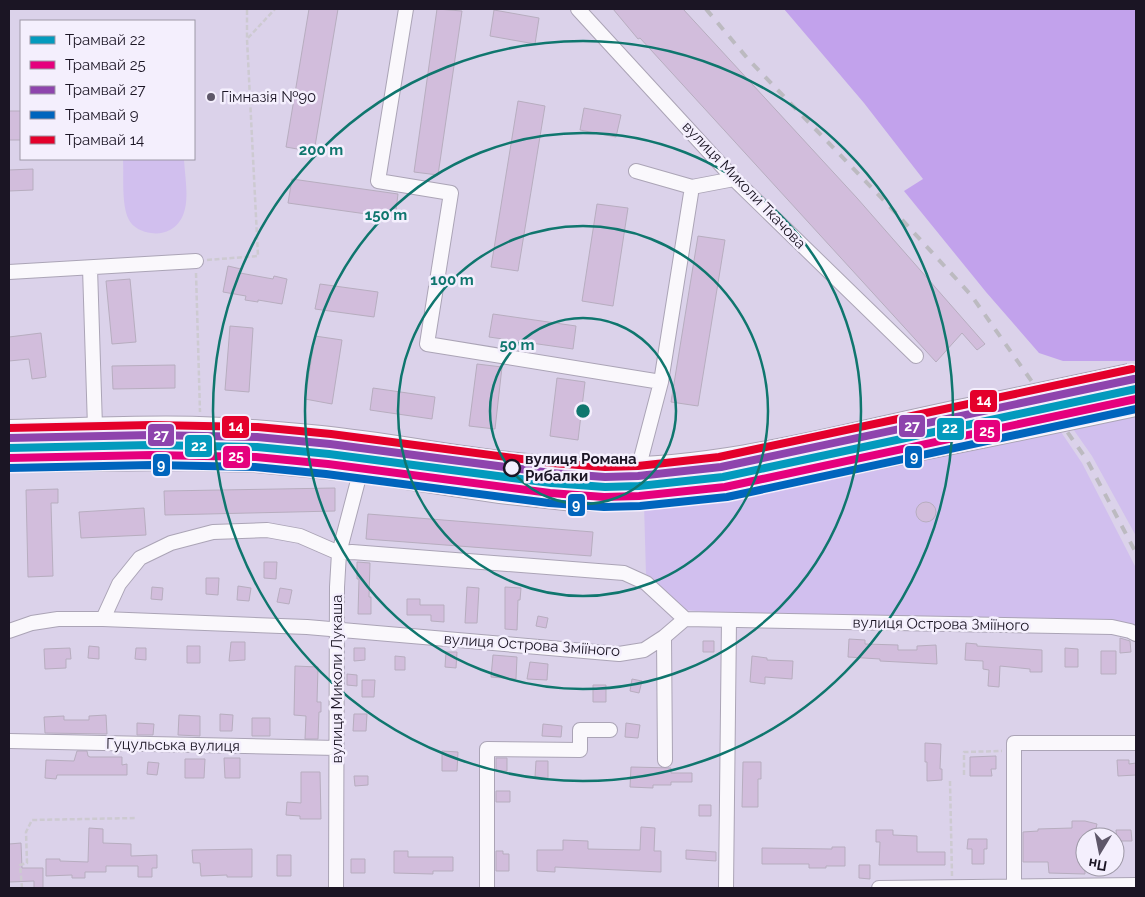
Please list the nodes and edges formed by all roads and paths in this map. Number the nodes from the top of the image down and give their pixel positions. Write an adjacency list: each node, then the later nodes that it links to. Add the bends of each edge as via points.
1 (247, 9): 5 (path)
2 (275, 9): 5 (path)
3 (406, 9): 14 (street, via 378,182 451,193 427,344)
4 (578, 9): 7 (street, вулиця Миколи Ткачова)
5 (247, 39): 9 (path, via 258,256)
6 (636, 171): 8 (street)
7 (734, 179): 8 (street); 12 (street, вулиця Миколи Ткачова)
8 (692, 187): 14 (street)
9 (196, 261): 10 (street); 16 (path)
10 (90, 268): 11 (street); 17 (street)
11 (9, 272)
12 (916, 356)
13 (1133, 372): 20 (main road, bridge, via 762,451 703,462)
14 (661, 382): 20 (street)
15 (1136, 407): 21 (main road, bridge, via 778,480 643,500 574,502)
16 (200, 426): 17 (main road); 20 (main road, via 322,435 543,465)
17 (95, 427): 18 (main road)
18 (9, 429)
19 (9, 463): 21 (main road, via 255,463)
20 (639, 466)
21 (360, 473): 22 (street, вулиця Миколи Лукаша)
22 (339, 553): 23 (street, via 624,573 646,583); 24 (street, via 300,536 267,530 212,532 171,543 140,558 119,584); 26 (street, вулиця Миколи Лукаша, via 336,587)
23 (685, 619): 25 (street, вулиця Острова Зміїного); 29 (street, вулиця Острова Зміїного)
24 (103, 620): 26 (street, вулиця Острова Зміїного); 27 (street, вулиця Острова Зміїного, via 32,623)
25 (729, 620): 28 (street, вулиця Острова Зміїного, via 1112,627); 44 (street)
26 (338, 629): 29 (street, вулиця Острова Зміїного, via 619,654 644,650); 33 (street, вулиця Миколи Лукаша)
27 (9, 631)
28 (1136, 634)
29 (664, 637): 35 (street)
30 (610, 730): 43 (street, via 580,730 580,750 487,750)
31 (9, 741): 33 (street, Гуцульська вулиця)
32 (1136, 743): 34 (street, via 1014,743)
33 (337, 748): 42 (street, вулиця Миколи Лукаша)
34 (1014, 750): 36 (path, via 964,752); 40 (street)
35 (665, 760)
36 (964, 775)
37 (950, 781): 46 (path)
38 (137, 818): 41 (path, via 32,820 26,832 27,863 20,865)
39 (1136, 885): 40 (street)
40 (1014, 887): 46 (street)
41 (22, 888)
42 (336, 888)
43 (486, 888)
44 (726, 888)
45 (879, 888): 46 (street)
46 (952, 888)

